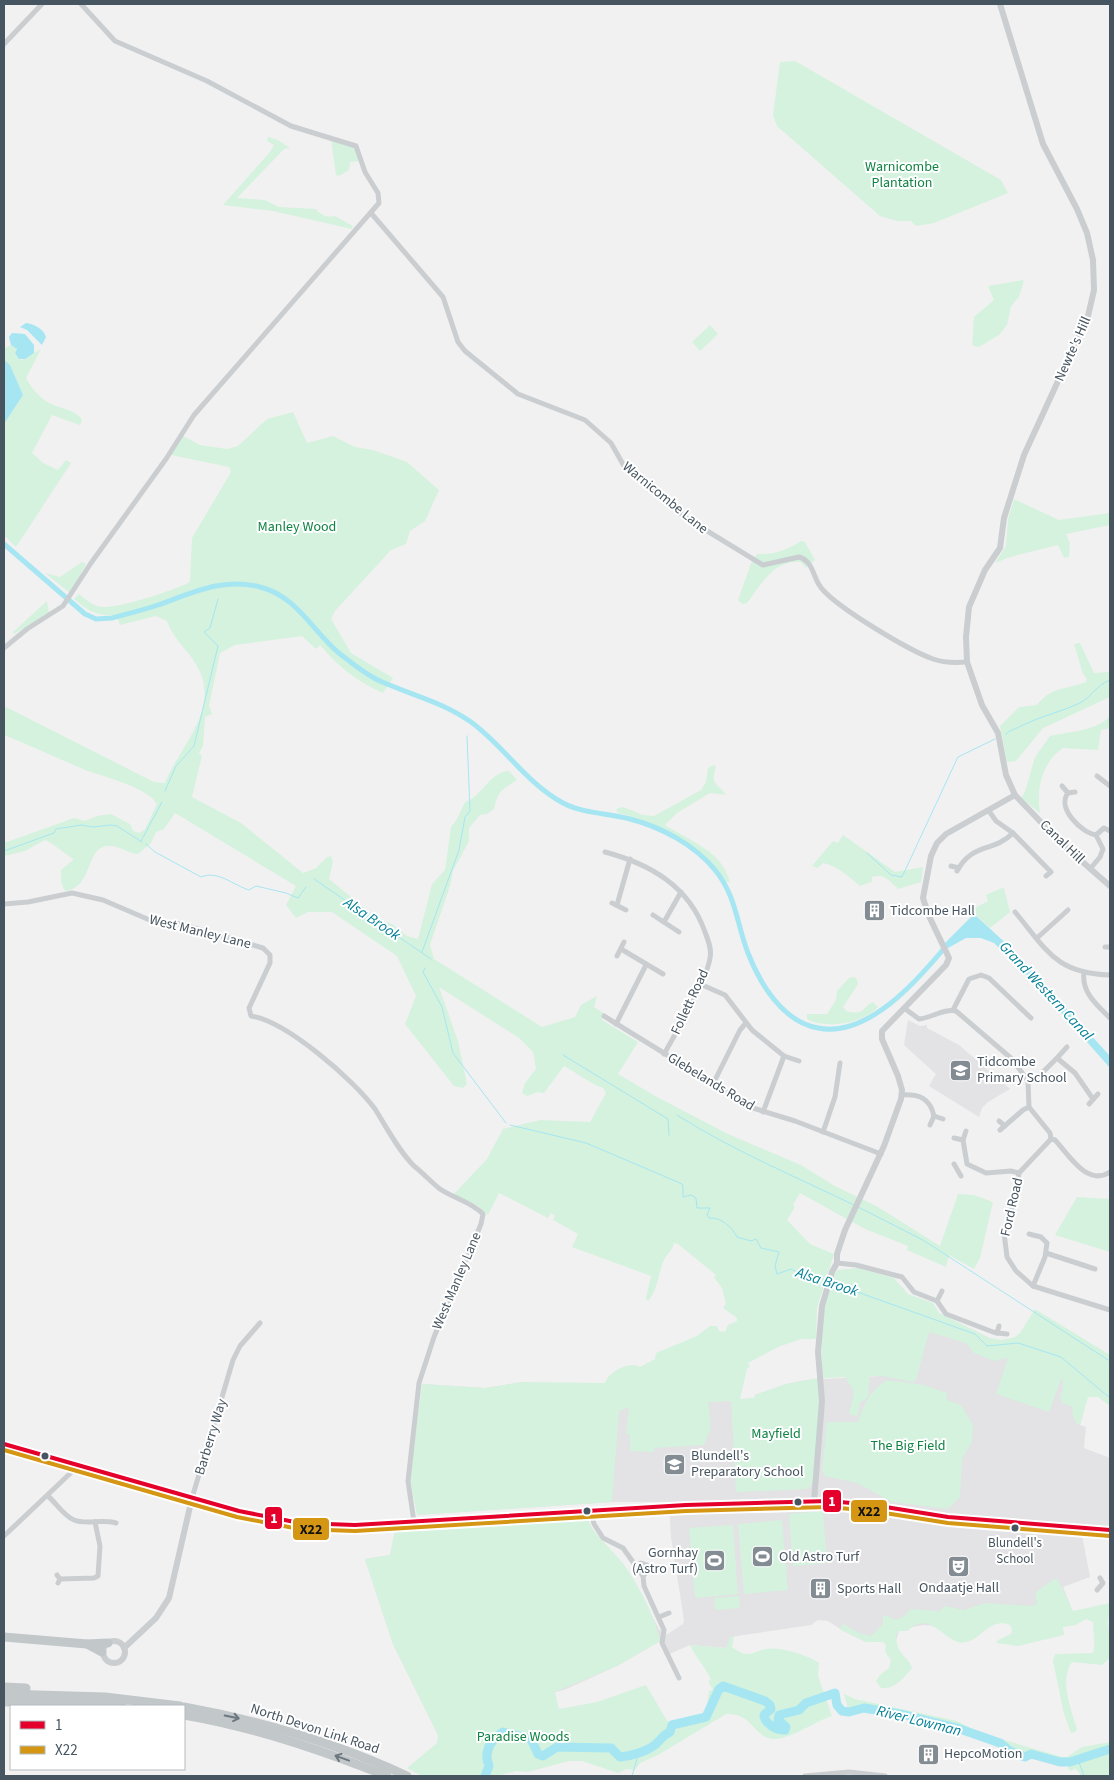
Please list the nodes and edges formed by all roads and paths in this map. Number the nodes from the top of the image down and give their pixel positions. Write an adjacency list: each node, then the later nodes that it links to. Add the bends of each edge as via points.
1 (42, 4): 4 (street)
2 (81, 4): 5 (street, via 115,41 206,81 291,126 356,146 365,172 380,198)
3 (1000, 4): 7 (street, Newte's Hill, via 1037,127 1087,233 1093,260 1094,290 1088,316 1024,455 1004,518 1000,548 985,570 969,607)
4 (4, 44)
5 (372, 213): 6 (street, via 343,242 194,415 63,606); 7 (street, Warnicombe Lane, via 443,297 458,342 504,384 530,400 591,424 611,443 616,457 624,466 686,518 723,542 763,564 804,559 811,566 820,588 857,616 932,659)
6 (4, 648)
7 (967, 662): 13 (street, Newte's Hill, via 982,705 998,733 1006,775)
8 (1096, 776): 10 (street)
9 (1062, 786): 12 (street)
10 (1110, 786)
11 (1075, 792): 12 (street)
12 (1068, 794): 17 (street, via 1063,804 1066,812 1090,833)
13 (1016, 795): 14 (street); 21 (street, Canal Hill)
14 (989, 811): 16 (street, via 996,821); 43 (street, via 946,834 931,856 923,898 949,958)
15 (1110, 831): 17 (street, via 1104,828)
16 (1012, 832): 20 (street, via 1002,842 967,856 958,870); 22 (street, via 1051,872)
17 (1096, 834): 21 (street, via 1103,852)
18 (605, 852): 19 (street, Follett Road)
19 (630, 859): 24 (street, Follett Road, via 657,872); 26 (street, via 614,904)
20 (951, 866)
21 (1090, 869): 23 (street, Canal Hill)
22 (1046, 876)
23 (1110, 886)
24 (681, 892): 32 (street); 42 (street, Follett Road, via 698,916 710,948 710,959)
25 (4, 904): 99 (street, West Manley Lane, via 78,894 110,902 152,921 181,924 263,948 270,955 270,963 249,1008 251,1016 271,1022 292,1034 338,1071 365,1097 413,1164 439,1188 478,1208 483,1214 418,1383 408,1481)
26 (626, 910)
27 (1068, 910): 31 (street)
28 (1015, 912): 34 (street, via 1022,916)
29 (1055, 912): 31 (street)
30 (653, 915): 32 (street)
31 (1059, 917): 34 (street)
32 (664, 922): 33 (street)
33 (679, 932)
34 (1037, 938): 39 (street, via 1059,963)
35 (624, 942): 36 (street)
36 (620, 949): 37 (street); 38 (street)
37 (617, 956)
38 (646, 965): 40 (street); 49 (street)
39 (1084, 972): 41 (street); 47 (street, via 1086,991)
40 (663, 974)
41 (1110, 975)
42 (700, 984): 48 (street, via 725,995); 53 (street, Follett Road)
43 (904, 1008): 44 (street, via 919,1019); 60 (street, via 882,1034)
44 (952, 1010): 46 (street, via 969,980 981,975 989,978); 51 (street)
45 (604, 1016): 49 (street, Glebelands Road)
46 (1027, 1017)
47 (1110, 1018)
48 (746, 1023): 54 (street); 59 (street)
49 (616, 1024): 53 (street, Glebelands Road)
50 (1002, 1041): 51 (street)
51 (997, 1047): 58 (street, via 1012,1059)
52 (1067, 1047): 55 (street)
53 (664, 1054): 59 (street, Glebelands Road)
54 (784, 1056): 56 (street); 63 (street)
55 (1057, 1058): 58 (street, via 1038,1077); 61 (street, via 1096,1097)
56 (799, 1061)
57 (840, 1063): 69 (street)
58 (1028, 1080): 62 (street)
59 (713, 1084): 63 (street, Glebelands Road)
60 (902, 1095): 64 (street, via 924,1098); 73 (street)
61 (1089, 1104)
62 (1029, 1108): 66 (street, via 1003,1128); 71 (street, via 1050,1133)
63 (763, 1112): 69 (street, Glebelands Road)
64 (934, 1116): 65 (street); 67 (street)
65 (943, 1119)
66 (999, 1120)
67 (930, 1125)
68 (966, 1131): 72 (street)
69 (823, 1132): 73 (street, Glebelands Road)
70 (954, 1138): 72 (street)
71 (1051, 1139): 77 (street, via 1087,1174 1101,1176); 78 (street, Ford Road)
72 (963, 1140): 75 (street)
73 (881, 1154): 82 (street, via 852,1214 836,1254)
74 (954, 1164): 76 (street)
75 (968, 1164): 76 (street); 78 (street, via 985,1173)
76 (958, 1169): 79 (street)
77 (1110, 1172)
78 (1019, 1173): 84 (street, Ford Road, via 1004,1241 1007,1257 1016,1272)
79 (962, 1176)
80 (1029, 1234): 81 (street, via 1046,1241)
81 (1046, 1254): 83 (street); 84 (street)
82 (837, 1263): 86 (street, via 902,1277 914,1292); 96 (street, via 822,1306 818,1343 822,1401)
83 (1095, 1269)
84 (1033, 1286): 87 (street, Ford Road)
85 (942, 1290): 86 (street)
86 (937, 1301): 90 (street, via 946,1314)
87 (1110, 1310)
88 (260, 1323): 95 (street, Barberry Way, via 240,1346 233,1360)
89 (999, 1326): 90 (street)
90 (997, 1333): 91 (street)
91 (1008, 1334)
92 (4, 1444): 93 (street)
93 (78, 1466): 94 (street); 95 (street)
94 (48, 1496): 98 (street, via 72,1519); 102 (street)
95 (192, 1498): 99 (street, via 260,1516 300,1522 338,1525); 110 (street, Barberry Way, via 170,1594 156,1618)
96 (814, 1501): 97 (street); 101 (street, via 860,1503 948,1518)
97 (591, 1511): 99 (street); 103 (street, via 594,1524 603,1538 623,1548)
98 (94, 1522): 100 (street); 105 (street, via 100,1546 98,1576)
99 (414, 1522)
100 (116, 1523)
101 (1110, 1530)
102 (4, 1536)
103 (635, 1566): 104 (street); 104 (street, via 647,1565 648,1573)
104 (643, 1576): 109 (street, via 644,1586)
105 (58, 1579)
106 (1110, 1582): 107 (street, via 1101,1580)
107 (1097, 1590)
108 (669, 1613): 109 (street)
109 (659, 1617): 116 (street, via 664,1630 662,1643)
110 (138, 1634): 112 (street, Barberry Way); 114 (street, Barberry Way)
111 (4, 1637): 113 (highway)
112 (112, 1642): 113 (highway); 114 (street); 115 (street)
113 (87, 1644): 115 (highway)
114 (124, 1648): 115 (street, via 122,1659 115,1664 106,1661)
115 (102, 1652)
116 (679, 1678)
117 (4, 1687): 119 (highway)
118 (4, 1694): 119 (highway)
119 (70, 1694): 122 (highway)
120 (4, 1702): 121 (highway)
121 (108, 1705)
122 (171, 1705)
123 (185, 1707): 127 (highway, North Devon Link Road, one-way to 127, via 304,1736)
124 (185, 1715): 126 (highway, North Devon Link Road, one-way to 124, via 302,1744)
125 (837, 1775): 128 (street); 129 (street, via 865,1773)
126 (387, 1776)
127 (407, 1776)
128 (805, 1776)
129 (885, 1776)

